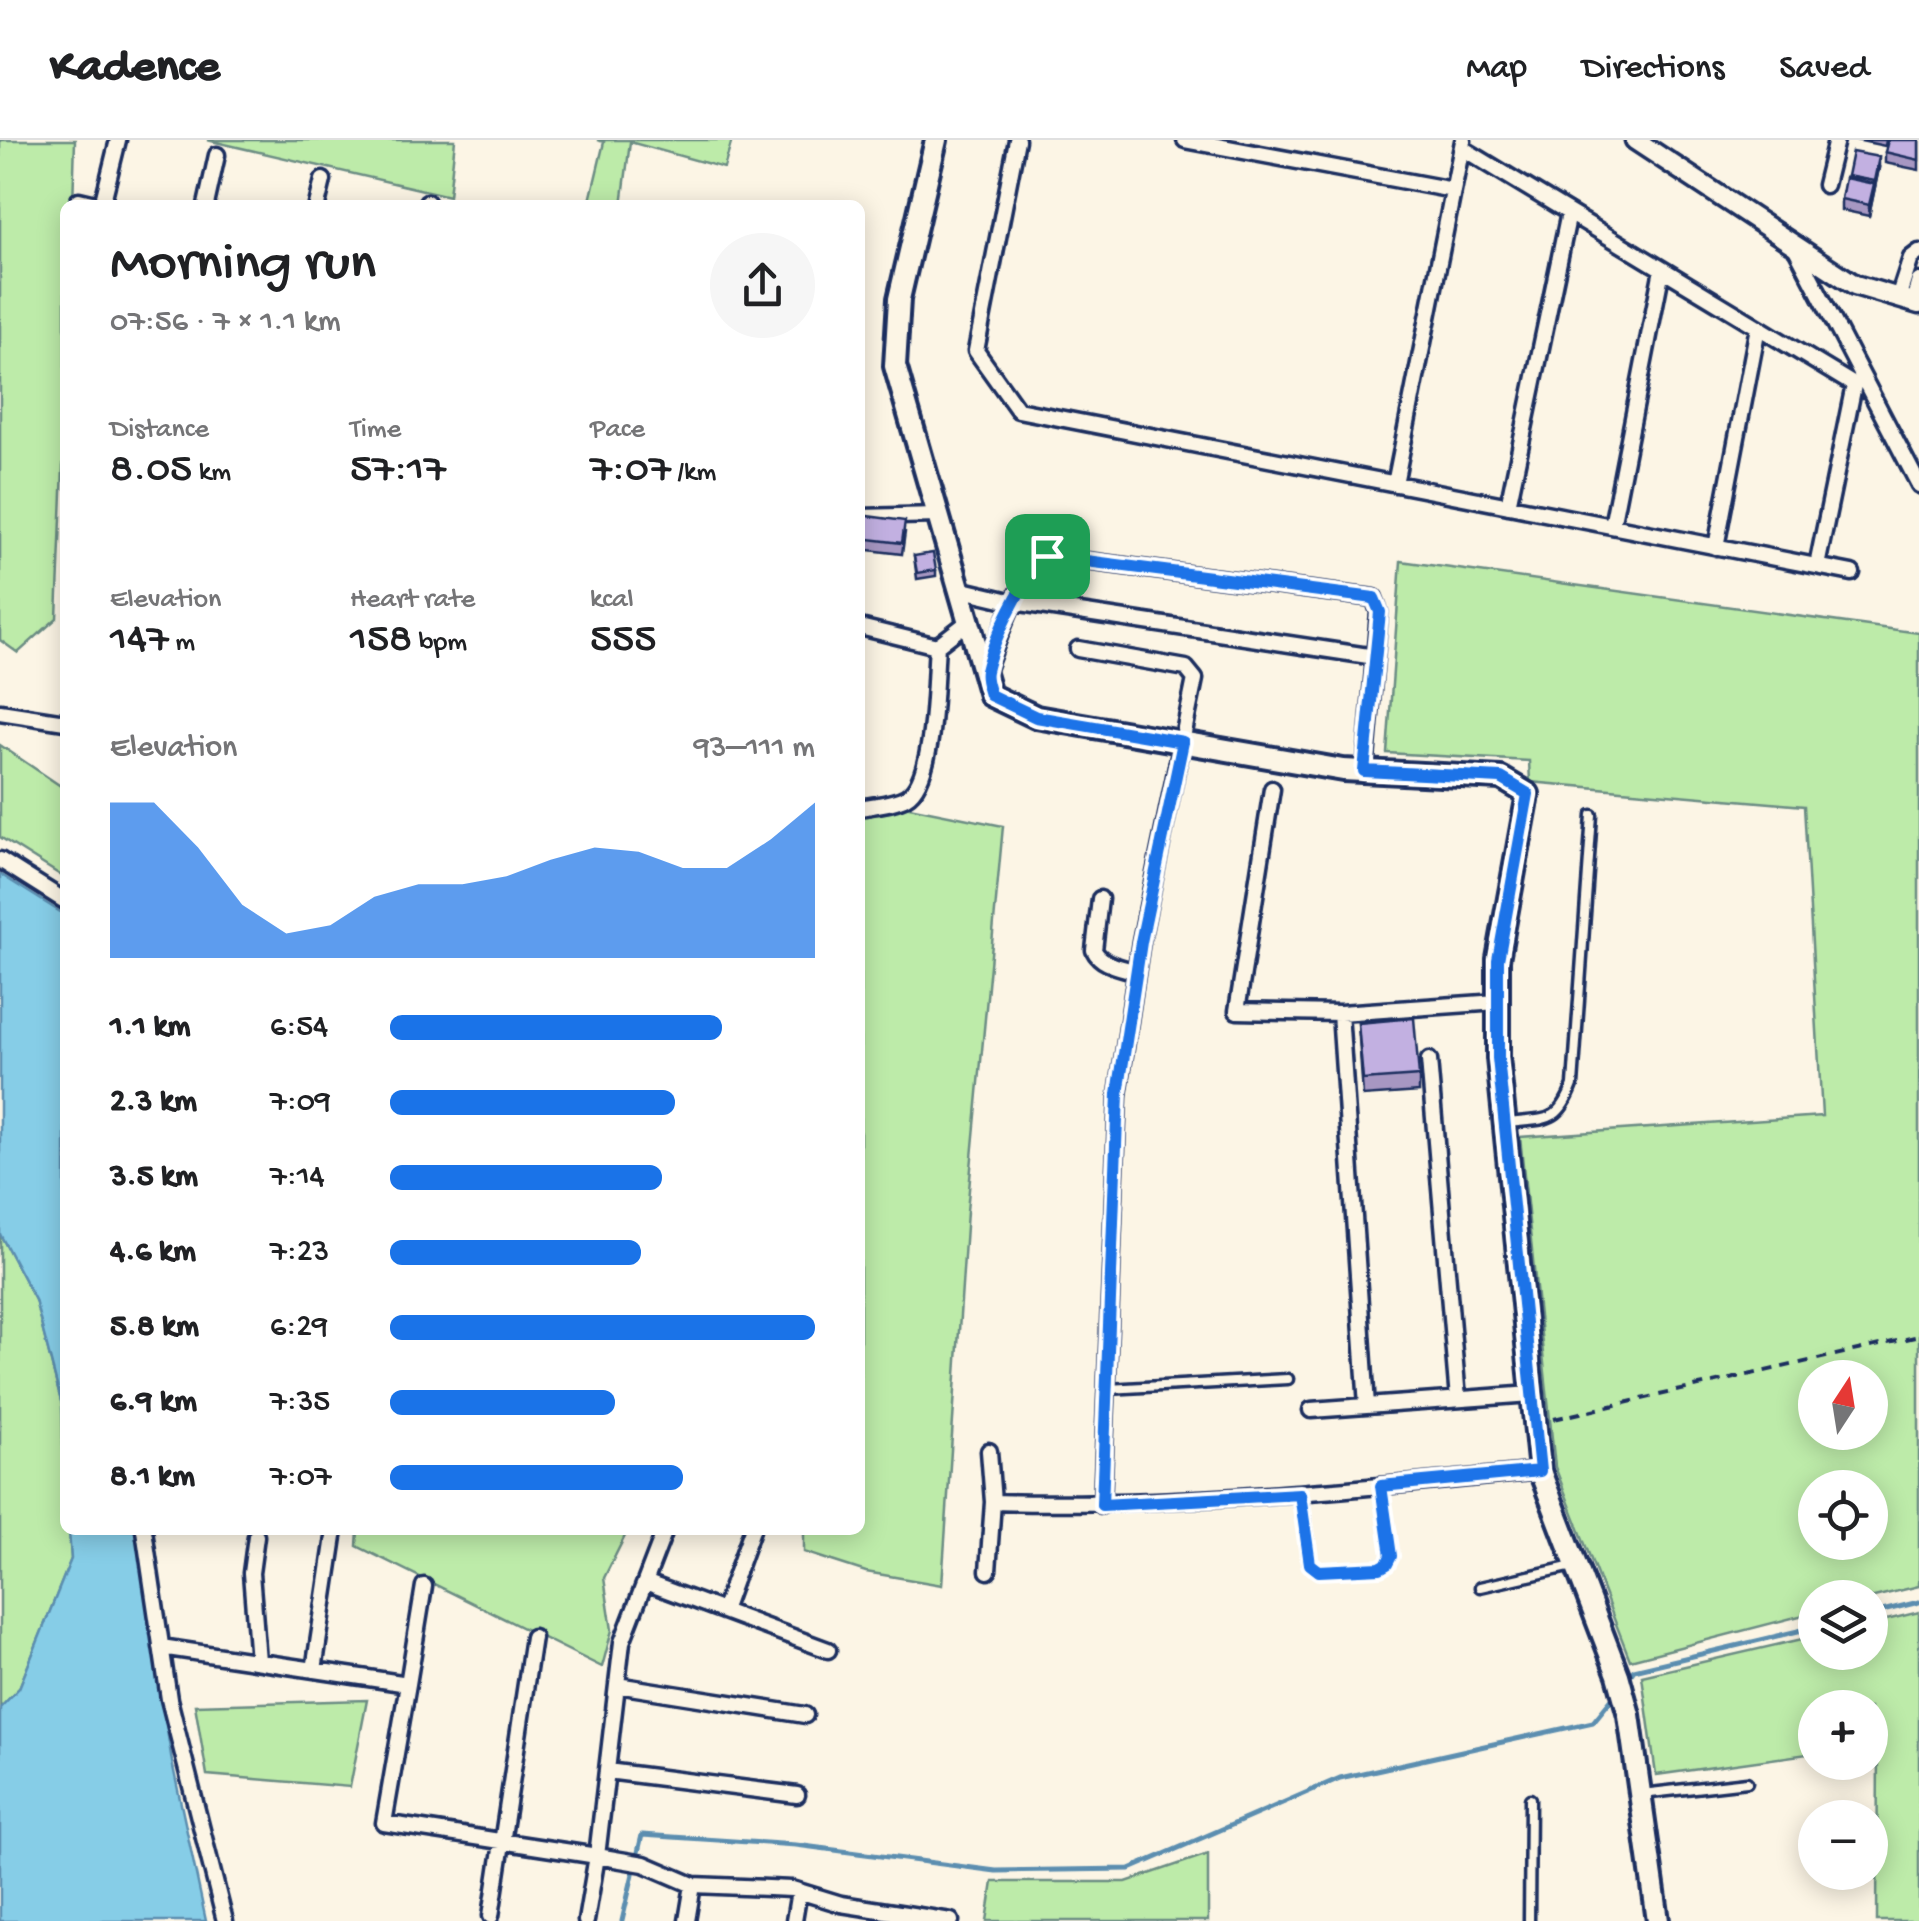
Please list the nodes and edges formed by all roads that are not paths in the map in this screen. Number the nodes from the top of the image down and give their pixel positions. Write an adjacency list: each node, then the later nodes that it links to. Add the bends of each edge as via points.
1 (118, 140): 12 (street)
2 (936, 140): 25 (main road, via 899,299 895,366)
3 (1017, 140): 22 (street, via 976,351 1018,410)
4 (1185, 140): 11 (street)
5 (1635, 140): 16 (street)
6 (1836, 140): 10 (street)
7 (1463, 144): 11 (street); 15 (street)
8 (217, 155): 13 (street)
9 (323, 180): 14 (street)
10 (1825, 185)
11 (1453, 190): 22 (street)
12 (102, 200)
13 (207, 200)
14 (318, 200)
15 (1569, 213): 18 (street); 24 (street)
16 (1794, 244): 20 (street, via 1855,285); 23 (street)
17 (1919, 252): 20 (street, via 1911,258)
18 (1662, 269): 21 (street); 27 (street)
19 (1919, 281): 20 (street)
20 (1910, 301)
21 (1758, 327): 28 (street); 29 (street, via 1854,385)
22 (1395, 484): 24 (street)
23 (1919, 485)
24 (1508, 506): 27 (street)
25 (938, 515): 26 (street); 31 (main road)
26 (865, 517)
27 (1612, 526): 28 (street)
28 (1716, 547): 29 (street)
29 (1817, 566): 30 (street)
30 (1852, 573)
31 (960, 589): 32 (street); 33 (main road)
32 (1014, 602): 37 (street); 37 (street, via 1047,556 1374,598 1380,612); 38 (street)
33 (969, 620): 35 (street); 38 (main road)
34 (865, 628): 35 (street)
35 (937, 646): 44 (street, via 930,742 915,789 905,798)
36 (1078, 649): 41 (street, via 1193,674)
37 (1375, 658): 42 (street)
38 (984, 675): 41 (main road, via 990,695 1036,717)
39 (0, 712): 40 (street)
40 (60, 721)
41 (1183, 742): 42 (main road); 49 (street)
42 (1364, 771): 50 (main road, via 1501,778 1528,794 1498,960)
43 (1272, 789): 51 (street, via 1237,1011)
44 (865, 807)
45 (1592, 815): 53 (lane, via 1573,1085 1556,1116)
46 (0, 860): 47 (street)
47 (60, 898)
48 (1100, 899): 49 (street, via 1096,956)
49 (1136, 972): 55 (street, via 1118,1094)
50 (1498, 1002): 51 (street); 53 (main road)
51 (1340, 1013): 58 (street)
52 (1429, 1060): 57 (street)
53 (1504, 1124): 56 (main road)
54 (1288, 1378): 55 (lane)
55 (1106, 1389): 65 (street)
56 (1532, 1394): 57 (street); 61 (main road)
57 (1458, 1399): 58 (street)
58 (1367, 1406): 59 (street)
59 (1311, 1410)
60 (989, 1451): 64 (street)
61 (1540, 1471): 62 (street); 71 (main road)
62 (1381, 1486): 63 (street); 63 (lane, via 1391,1556 1380,1568 1319,1571 1310,1564)
63 (1300, 1494): 65 (street)
64 (993, 1502): 65 (street); 72 (street)
65 (1102, 1505)
66 (145, 1535): 78 (street)
67 (334, 1535): 81 (street)
68 (663, 1535): 73 (street)
69 (750, 1535): 76 (street)
70 (256, 1536): 80 (street, via 251,1573)
71 (1576, 1565): 75 (lane); 87 (main road, via 1618,1675)
72 (988, 1571)
73 (645, 1582): 76 (street); 83 (street, via 622,1642)
74 (424, 1586): 82 (street)
75 (1480, 1587)
76 (723, 1611): 79 (street)
77 (533, 1637): 90 (street)
78 (160, 1646): 80 (street); 96 (street)
79 (828, 1650)
80 (258, 1661): 81 (street)
81 (314, 1670): 82 (street)
82 (408, 1684): 90 (street, via 384,1823)
83 (617, 1685): 84 (street); 85 (street)
84 (804, 1715)
85 (607, 1771): 88 (street); 91 (street)
86 (1747, 1782): 87 (lane)
87 (1640, 1794): 102 (main road)
88 (797, 1795)
89 (1530, 1799): 101 (lane)
90 (503, 1842): 91 (street); 94 (street)
91 (597, 1856): 92 (street, via 644,1864); 97 (street)
92 (693, 1886): 93 (street); 98 (street)
93 (800, 1891): 95 (street); 99 (street)
94 (491, 1916)
95 (912, 1918): 100 (street)
96 (226, 1921)
97 (586, 1921)
98 (687, 1921)
99 (794, 1921)
100 (950, 1921)
101 (1530, 1921)
102 (1658, 1921)

